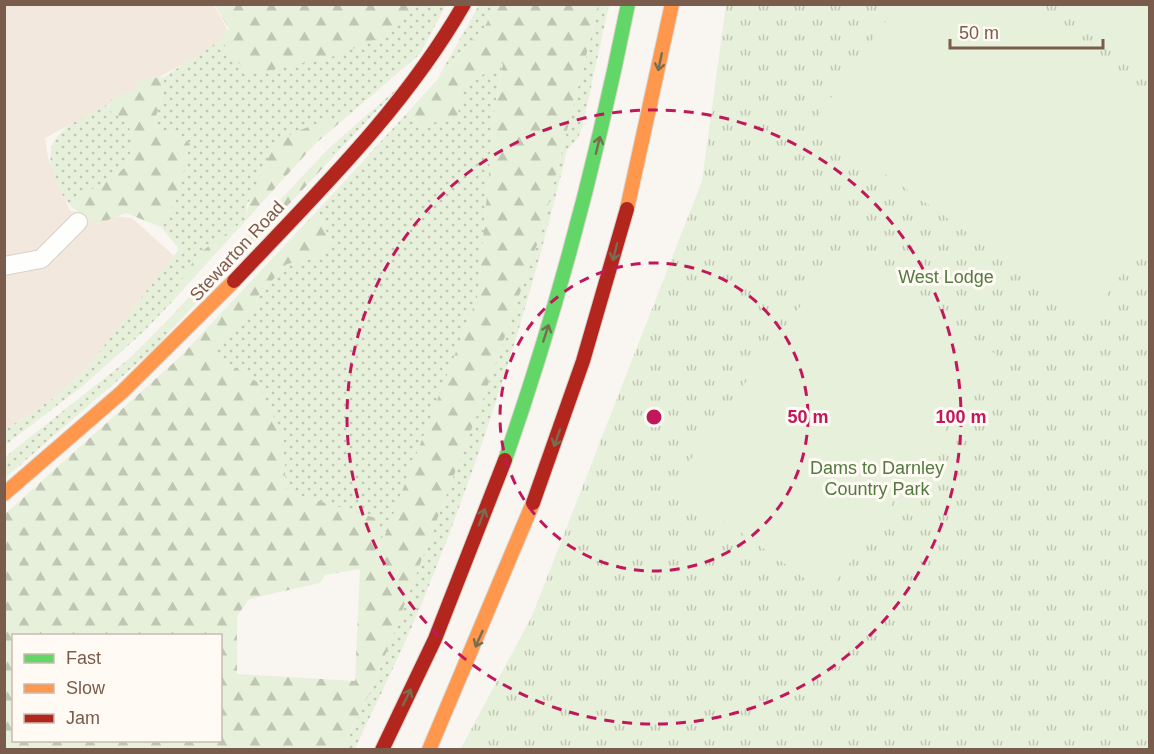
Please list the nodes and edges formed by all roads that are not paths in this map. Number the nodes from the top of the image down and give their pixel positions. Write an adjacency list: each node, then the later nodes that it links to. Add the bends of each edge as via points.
1 (464, 4): 6 (main road, Stewarton Road, via 434,57 400,101 219,298 87,425)
2 (628, 4): 7 (main road, one-way to 2, via 434,639 536,366 581,213)
3 (672, 4): 8 (main road, one-way to 8, via 644,138 584,356 511,562)
4 (78, 222): 5 (street, via 41,259)
5 (4, 266)
6 (4, 494)
7 (382, 750)
8 (429, 750)

